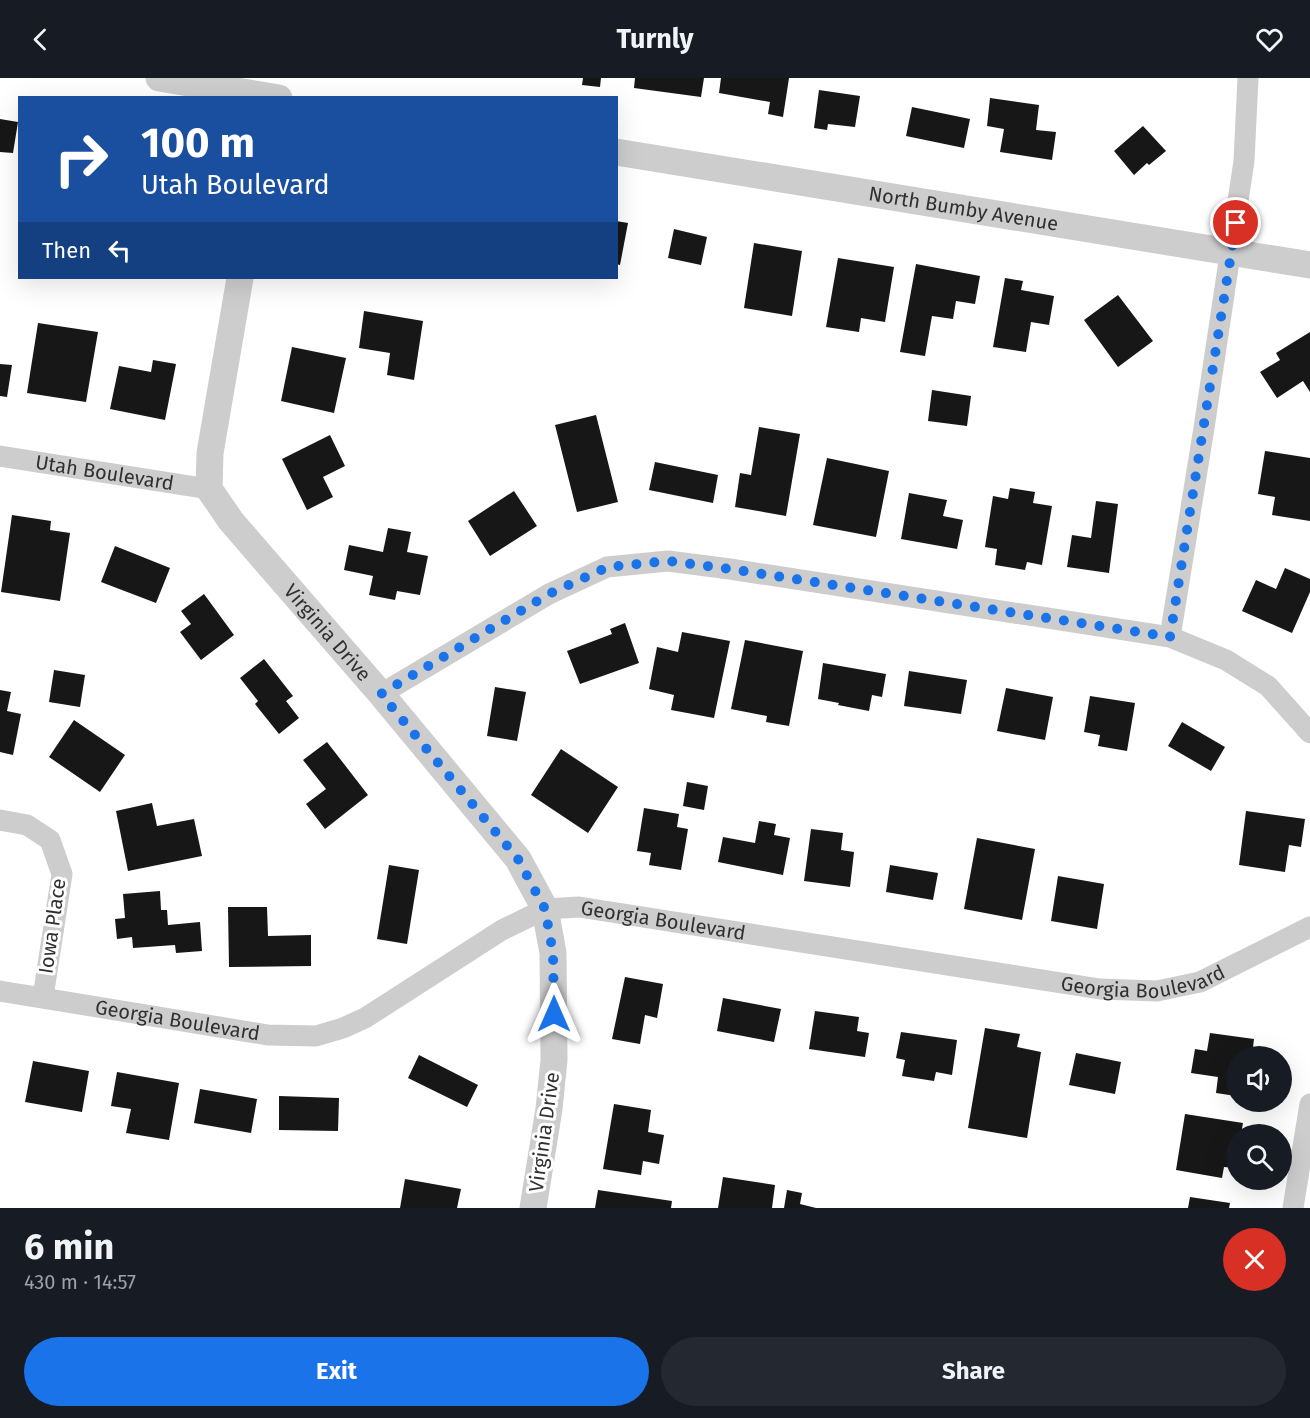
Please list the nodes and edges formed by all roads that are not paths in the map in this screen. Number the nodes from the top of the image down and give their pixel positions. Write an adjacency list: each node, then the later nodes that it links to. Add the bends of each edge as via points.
1 (159, 78): 3 (street)
2 (1248, 78): 5 (street, via 1244,161)
3 (273, 92)
4 (618, 152): 5 (street, North Bumby Avenue)
5 (1231, 252): 6 (street, North Bumby Avenue); 10 (street)
6 (1310, 265)
7 (240, 279): 9 (street, via 210,453)
8 (0, 456): 9 (street, Utah Boulevard)
9 (209, 489): 11 (street, Virginia Drive, via 231,521)
10 (1170, 637): 11 (street, via 668,561 608,567 549,594); 12 (street, via 1226,660 1268,686)
11 (381, 694): 14 (street, Virginia Drive, via 518,859)
12 (1310, 733)
13 (0, 820): 17 (street, Iowa Place, via 27,825 50,840 62,874)
14 (545, 909): 15 (street, Georgia Boulevard, via 579,907 1100,989 1157,991 1200,982); 17 (street, Georgia Boulevard, via 502,930 365,1018 316,1036 268,1035); 19 (street, Virginia Drive, via 553,953 554,1060)
15 (1310, 927)
16 (0, 990): 17 (street, Georgia Boulevard)
17 (43, 997)
18 (1310, 1104): 20 (street)
19 (533, 1208)
20 (1293, 1208)

